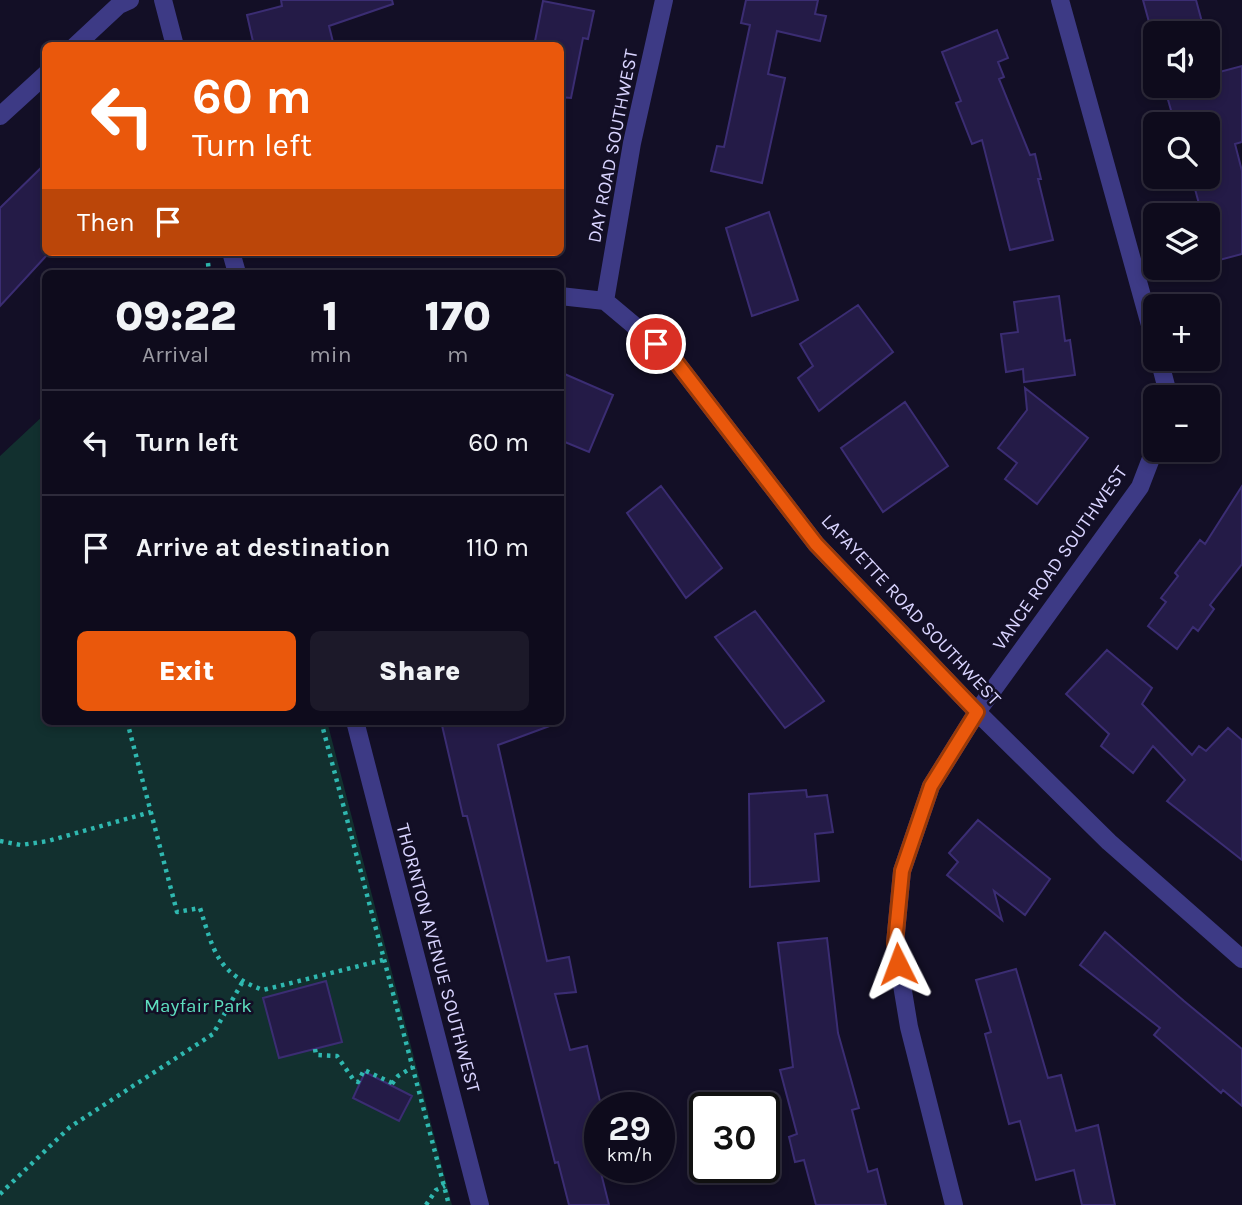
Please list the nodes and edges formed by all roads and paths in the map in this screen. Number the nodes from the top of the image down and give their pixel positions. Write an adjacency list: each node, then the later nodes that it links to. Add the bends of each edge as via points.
1 (130, 0): 5 (street, via 118,5)
2 (163, 0): 6 (street)
3 (664, 0): 11 (street, DAY ROAD SOUTHWEST, via 632,143)
4 (1060, 0): 10 (street)
5 (79, 42)
6 (174, 42)
7 (42, 78): 8 (street)
8 (0, 116)
9 (564, 296): 11 (street)
10 (1143, 300)
11 (605, 301): 13 (street, LAFAYETTE ROAD SOUTHWEST, via 673,358 816,544)
12 (1150, 462): 13 (street, VANCE ROAD SOUTHWEST, via 1140,487)
13 (977, 712): 19 (street, LAFAYETTE ROAD SOUTHWEST, via 1109,842); 29 (street, VANCE ROAD SOUTHWEST, via 931,786 902,871 895,943 908,1027)
14 (128, 725): 17 (path)
15 (322, 725): 20 (path)
16 (356, 725): 28 (street, THORNTON AVENUE SOUTHWEST)
17 (151, 812): 18 (path, via 48,841 21,845); 21 (path, via 177,912 200,908 214,952 226,970)
18 (0, 841)
19 (1242, 959)
20 (383, 960): 21 (path, via 263,990); 23 (path)
21 (243, 981): 25 (path, via 213,1034 69,1128)
22 (315, 1049): 23 (path, via 316,1055 337,1056 358,1082 364,1070 392,1084)
23 (413, 1068): 24 (path)
24 (445, 1186): 26 (path, via 436,1190); 27 (path)
25 (0, 1194)
26 (426, 1205)
27 (449, 1205)
28 (480, 1205)
29 (954, 1205)

